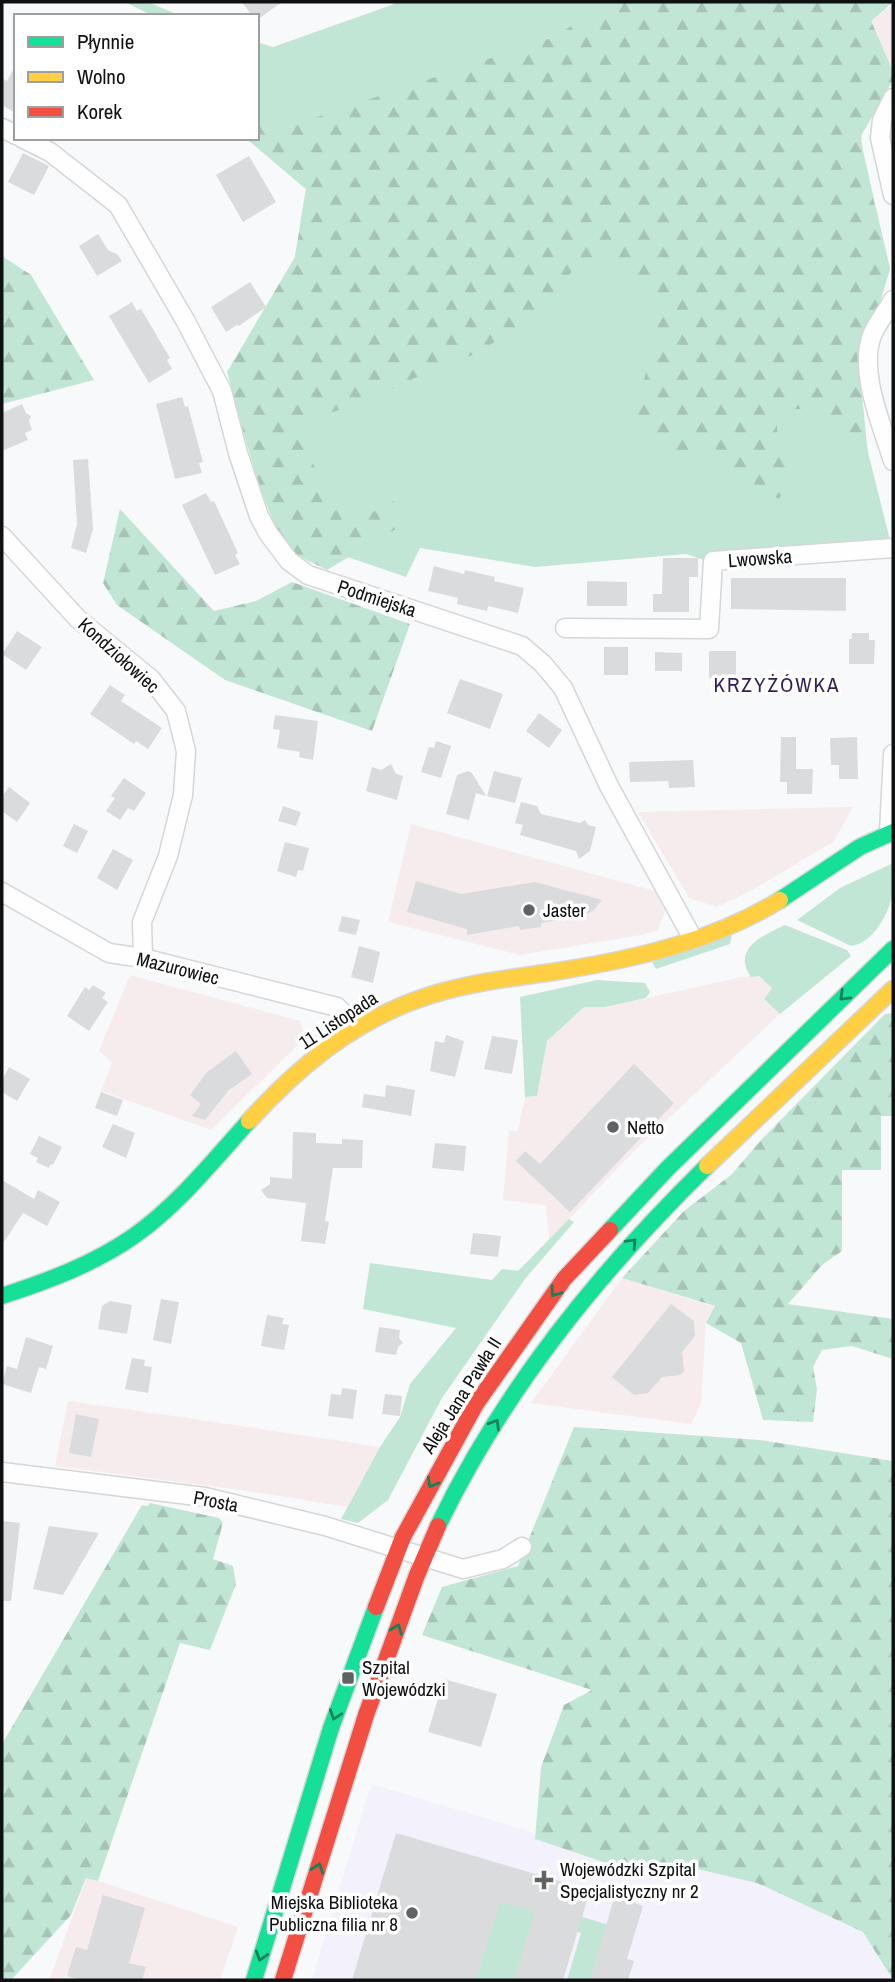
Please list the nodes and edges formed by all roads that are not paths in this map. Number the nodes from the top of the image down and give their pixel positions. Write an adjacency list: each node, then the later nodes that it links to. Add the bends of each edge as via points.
1 (893, 99): 3 (street, via 882,120 880,138)
2 (26, 140): 12 (street, Podmiejska, via 50,152 118,205 217,381 259,516 277,549 308,575 522,646 543,664 563,688 609,786)
3 (893, 195)
4 (893, 300): 5 (street, via 873,333 867,355 868,376)
5 (892, 455)
6 (2, 536): 14 (street, Kondziołowiec, via 78,619 151,679 176,711 186,751 183,795 168,856 142,922)
7 (893, 548): 8 (street, Lwowska, via 713,561 709,629)
8 (565, 628)
9 (893, 754): 10 (street)
10 (892, 838): 12 (street, 11 Listopada, via 850,855 748,919)
11 (2, 892): 14 (street, Mazurowiec, via 108,953)
12 (693, 939): 16 (street, 11 Listopada, via 575,968 474,984 390,1010)
13 (893, 949): 20 (street, Aleja Jana Pawła II, one-way to 20, via 667,1169 564,1279 476,1404)
14 (144, 958): 16 (street, Mazurowiec, via 337,1007)
15 (893, 991): 21 (street, one-way to 15, via 501,1414 590,1290 684,1188)
16 (358, 1027): 17 (street, 11 Listopada, via 298,1072 151,1223 78,1267)
17 (2, 1296)
18 (2, 1472): 20 (street, Prosta, via 205,1497)
19 (522, 1547): 21 (street, Prosta, via 503,1559 463,1569)
20 (399, 1549): 21 (street, Prosta); 22 (street, Aleja Jana Pawła II, one-way to 22, via 331,1728)
21 (424, 1558): 23 (street, one-way to 21, via 371,1698)
22 (254, 1980)
23 (283, 1980)

